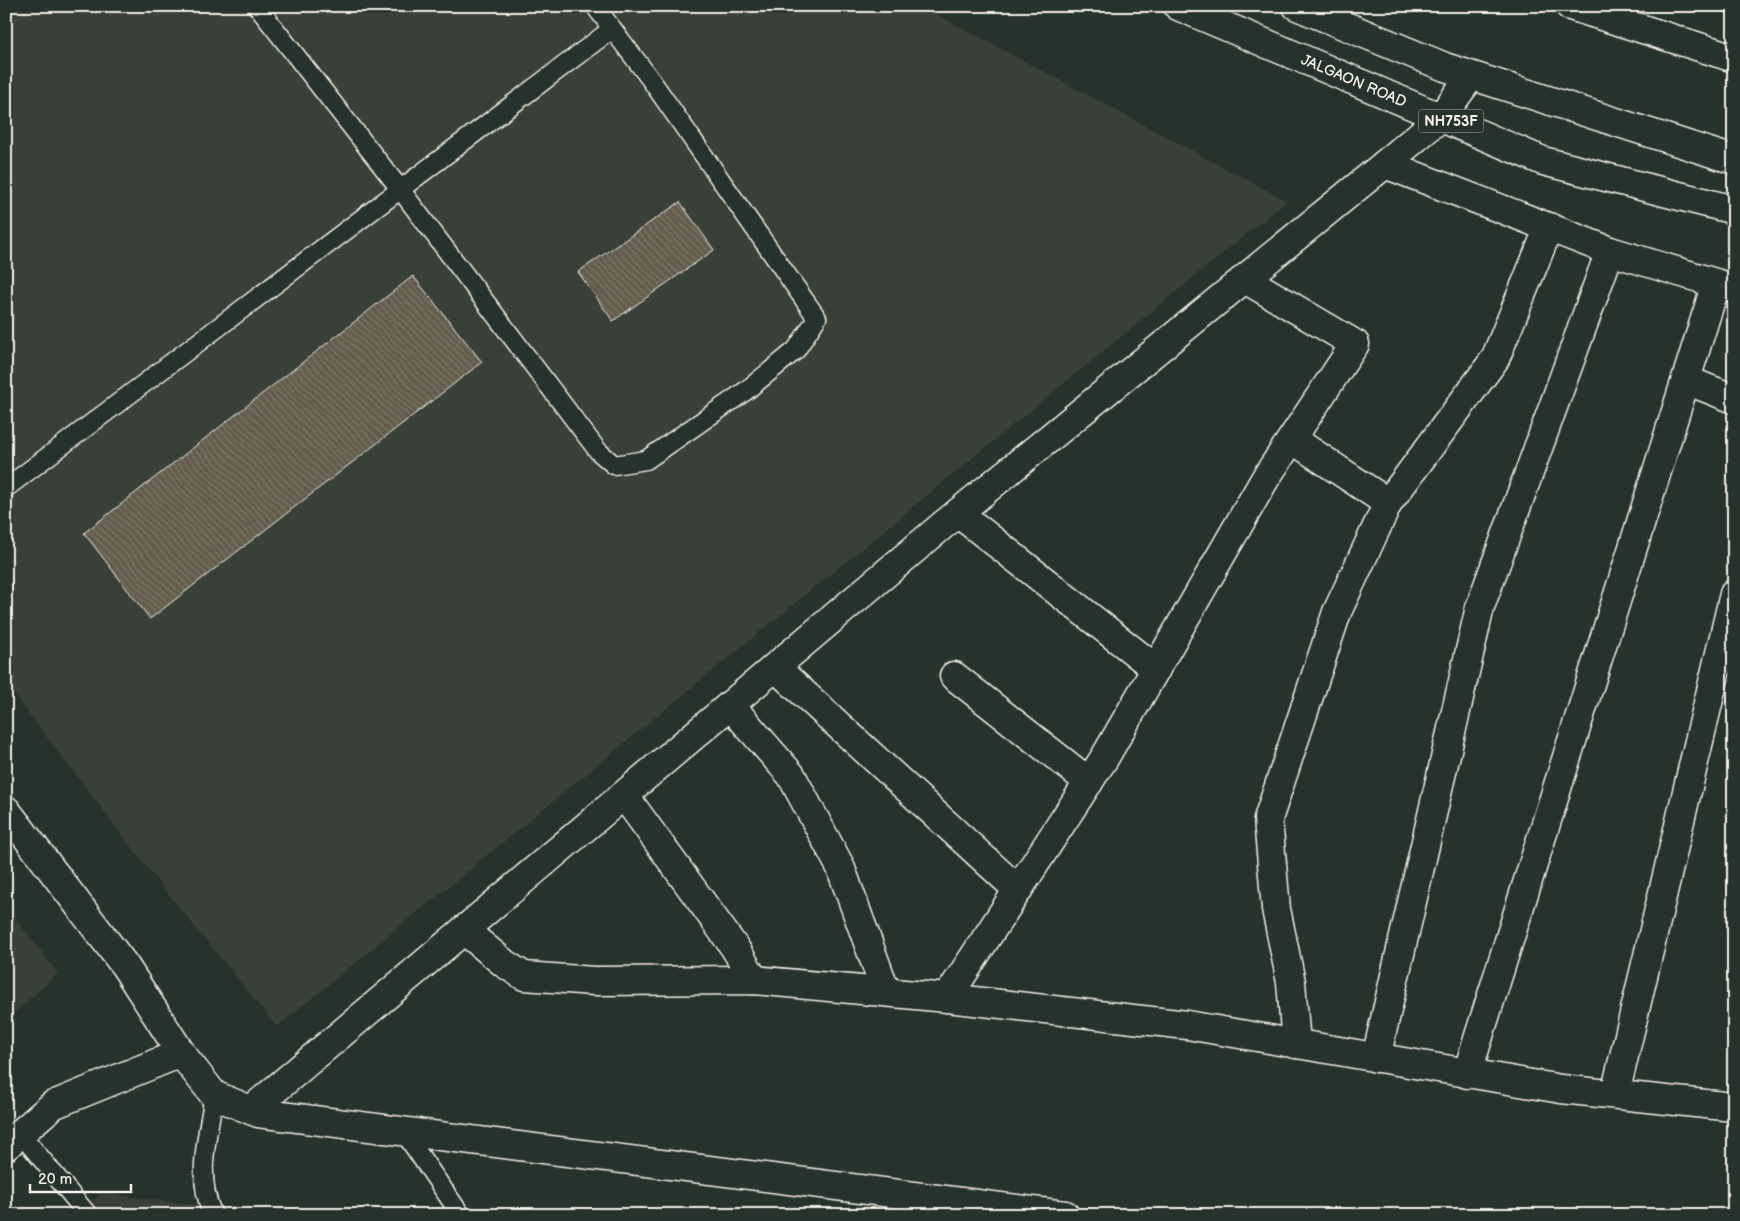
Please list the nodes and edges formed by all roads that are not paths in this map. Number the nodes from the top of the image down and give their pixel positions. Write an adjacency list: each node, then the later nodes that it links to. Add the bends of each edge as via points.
1 (257, 6): 12 (lane)
2 (595, 6): 6 (lane)
3 (1178, 6): 9 (main road, JALGAON ROAD / NH753F)
4 (1297, 6): 8 (main road)
5 (1570, 6): 7 (main road)
6 (612, 29): 12 (lane); 12 (lane, via 817,318 796,350 747,390 646,460 614,465 598,451)
7 (1734, 58)
8 (1471, 76): 9 (main road); 10 (main road)
9 (1441, 117): 11 (main road); 13 (main road, JALGAON ROAD / NH753F, via 1543,160)
10 (1734, 160)
11 (1385, 164): 14 (main road); 16 (main road)
12 (400, 189): 21 (lane)
13 (1734, 210)
14 (1549, 228): 15 (main road); 22 (main road, via 1495,359)
15 (1610, 251): 17 (main road); 39 (main road, via 1480,607)
16 (1245, 278): 20 (main road, via 1356,344); 23 (main road)
17 (1725, 286): 18 (main road)
18 (1686, 380): 19 (main road); 40 (main road)
19 (1734, 399)
20 (1292, 439): 22 (main road); 26 (main road)
21 (6, 488)
22 (1388, 503): 37 (main road, via 1338,612 1268,819 1276,909 1291,982)
23 (958, 513): 25 (main road); 26 (main road)
24 (1734, 594): 41 (main road)
25 (775, 667): 28 (main road); 32 (main road)
26 (1156, 669): 29 (main road)
27 (954, 676): 29 (main road)
28 (730, 705): 30 (main road); 35 (main road, via 796,783 840,866)
29 (1089, 782): 32 (main road)
30 (624, 795): 33 (main road); 34 (main road, via 735,948)
31 (6, 810): 38 (main road, via 125,966)
32 (1018, 890): 36 (main road)
33 (464, 930): 34 (main road, via 524,976 594,981); 44 (main road)
34 (754, 980): 35 (main road)
35 (886, 992): 36 (main road)
36 (947, 998): 37 (main road, via 1187,1025)
37 (1296, 1044): 39 (main road)
38 (181, 1053): 42 (main road); 46 (main road, via 53,1105)
39 (1376, 1058): 40 (main road)
40 (1467, 1074): 41 (main road)
41 (1615, 1094): 43 (main road)
42 (214, 1095): 44 (main road); 48 (lane, via 203,1172 205,1198)
43 (1734, 1107)
44 (251, 1110): 45 (main road)
45 (403, 1131): 49 (lane); 50 (main road)
46 (13, 1140): 47 (lane)
47 (88, 1215)
48 (213, 1215)
49 (462, 1215)
50 (1065, 1215)

